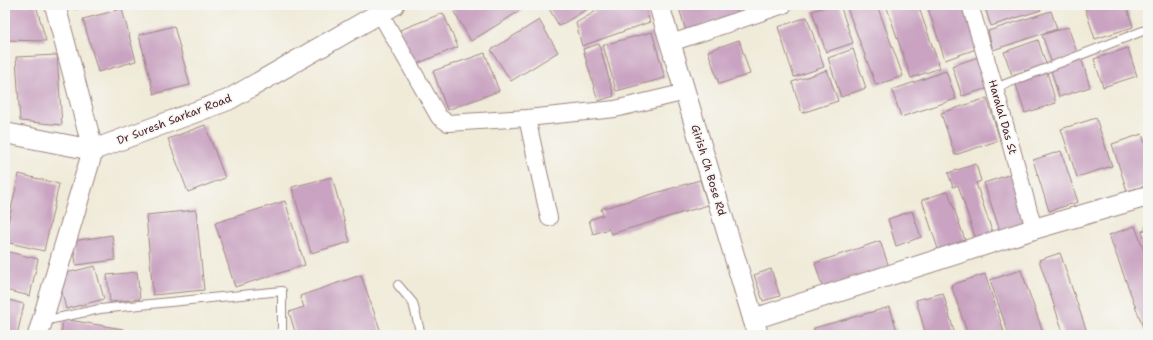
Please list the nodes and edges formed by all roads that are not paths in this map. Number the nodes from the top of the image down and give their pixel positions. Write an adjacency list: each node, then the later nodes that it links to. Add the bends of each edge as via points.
1 (55, 5): 12 (street)
2 (659, 5): 7 (street, Girish Ch Bose Rd)
3 (784, 5): 7 (street)
4 (970, 5): 8 (street, Haralal Das St)
5 (387, 9): 10 (street, via 439,117 448,123); 12 (street, Dr Suresh Sarkar Road, via 228,100)
6 (1148, 29): 8 (lane)
7 (671, 43): 9 (street, Girish Ch Bose Rd)
8 (995, 88): 15 (street, Haralal Das St)
9 (686, 92): 10 (street, via 615,109); 17 (street, Girish Ch Bose Rd)
10 (527, 118): 14 (street)
11 (5, 133): 12 (street)
12 (93, 150): 18 (street)
13 (1148, 196): 15 (street)
14 (549, 218)
15 (1034, 229): 17 (street)
16 (398, 285): 20 (lane, via 413,303)
17 (756, 327)
18 (40, 328): 19 (lane, via 100,309 282,292)
19 (282, 335)
20 (421, 335)

